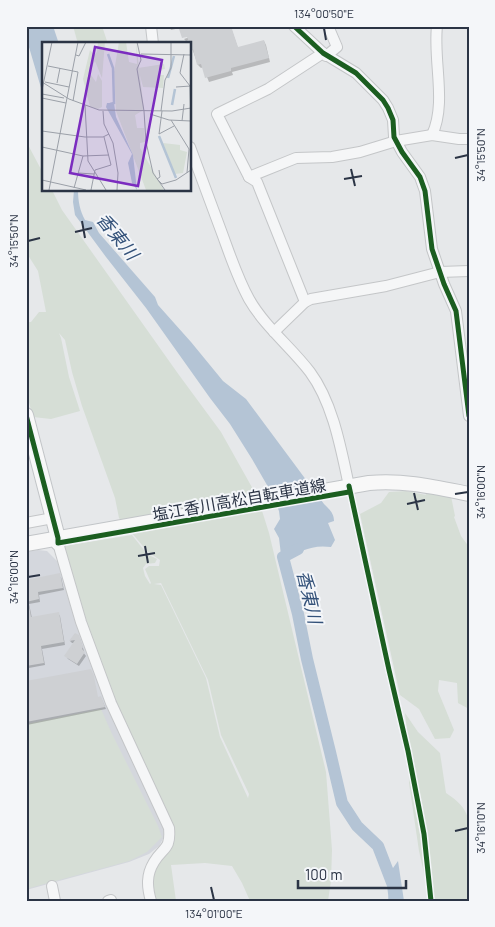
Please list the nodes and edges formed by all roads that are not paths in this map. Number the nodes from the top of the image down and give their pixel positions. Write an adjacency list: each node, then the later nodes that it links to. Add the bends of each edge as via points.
1 (151, 26): 5 (street)
2 (294, 26): 6 (street)
3 (328, 26): 6 (street, via 337,47)
4 (437, 26): 7 (street, via 440,110)
5 (153, 42)
6 (325, 55): 9 (street, via 356,73 383,100 393,120); 11 (street, via 268,89 217,114)
7 (432, 135): 8 (street); 9 (street)
8 (469, 139)
9 (396, 141): 11 (street, via 332,157 296,158); 13 (street, via 420,177 425,191 432,249)
10 (191, 150): 15 (street, via 235,271 253,306)
11 (249, 177): 14 (street, via 257,182)
12 (469, 270): 13 (street)
13 (440, 272): 14 (street); 17 (street, via 456,311)
14 (305, 302): 15 (street)
15 (274, 332): 18 (street, via 310,372 324,394 340,446)
16 (26, 415): 20 (main road)
17 (469, 416)
18 (342, 488): 19 (main road, via 399,482); 22 (main road)
19 (469, 494)
20 (53, 518): 21 (street); 22 (main road)
21 (26, 523)
22 (58, 540): 23 (main road); 26 (street, via 81,622 112,703 169,828 170,839 150,870)
23 (26, 544)
24 (52, 886): 25 (street)
25 (55, 901)
26 (151, 901)

